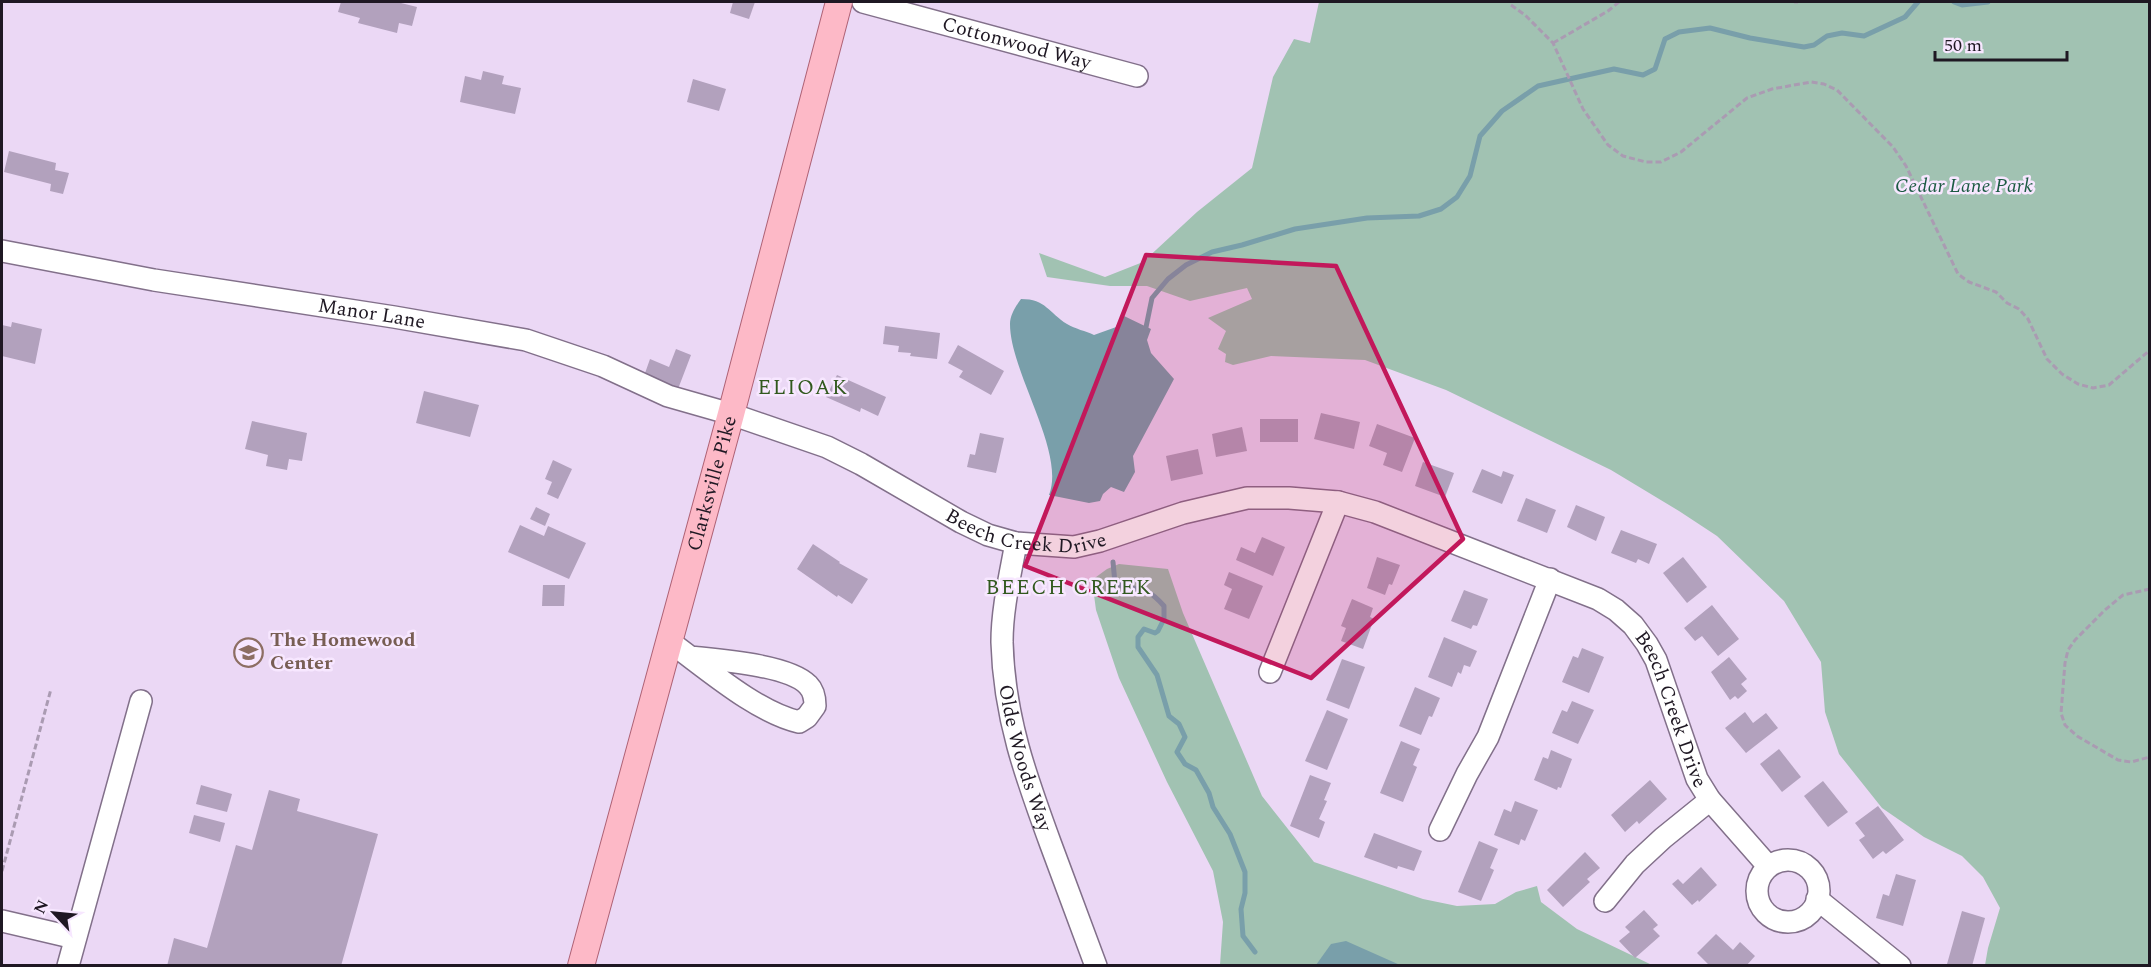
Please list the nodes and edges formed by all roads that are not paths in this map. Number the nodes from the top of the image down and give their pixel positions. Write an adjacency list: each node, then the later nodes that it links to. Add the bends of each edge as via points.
1 (839, 2): 5 (main road, Clarksville Pike)
2 (863, 2): 3 (street, Cottonwood Way)
3 (1137, 76)
4 (2, 251): 5 (street, Manor Lane, via 154,280 526,340 603,366 668,396)
5 (731, 414): 7 (street, Beech Creek Drive, via 827,447 961,522); 9 (main road, Clarksville Pike)
6 (1338, 502): 7 (street, Beech Creek Drive, via 1247,498 1182,513 1074,547); 8 (street, Beech Creek Drive, via 1375,512); 11 (street)
7 (1016, 543): 22 (street, Olde Woods Way, via 1004,606 1008,707 1029,785)
8 (1550, 579): 13 (street, Beech Creek Drive, via 1616,610 1647,644 1665,684 1696,779); 14 (street, via 1488,737)
9 (670, 642): 10 (street); 21 (main road, Clarksville Pike)
10 (691, 657): 10 (street, via 761,707 784,718 799,722 815,706 815,694 808,684 778,670)
11 (1270, 672)
12 (141, 701): 19 (street)
13 (1710, 800): 15 (street, Beech Creek Drive); 17 (street, via 1635,864)
14 (1440, 830)
15 (1768, 866): 16 (street, via 1787,860 1806,866 1817,882); 16 (street, via 1757,884 1757,894 1766,913 1774,919 1784,922 1804,917)
16 (1817, 899): 23 (street)
17 (1605, 901)
18 (2, 921): 19 (street)
19 (75, 938): 20 (street)
20 (68, 966)
21 (581, 966)
22 (1096, 966)
23 (1900, 966)

